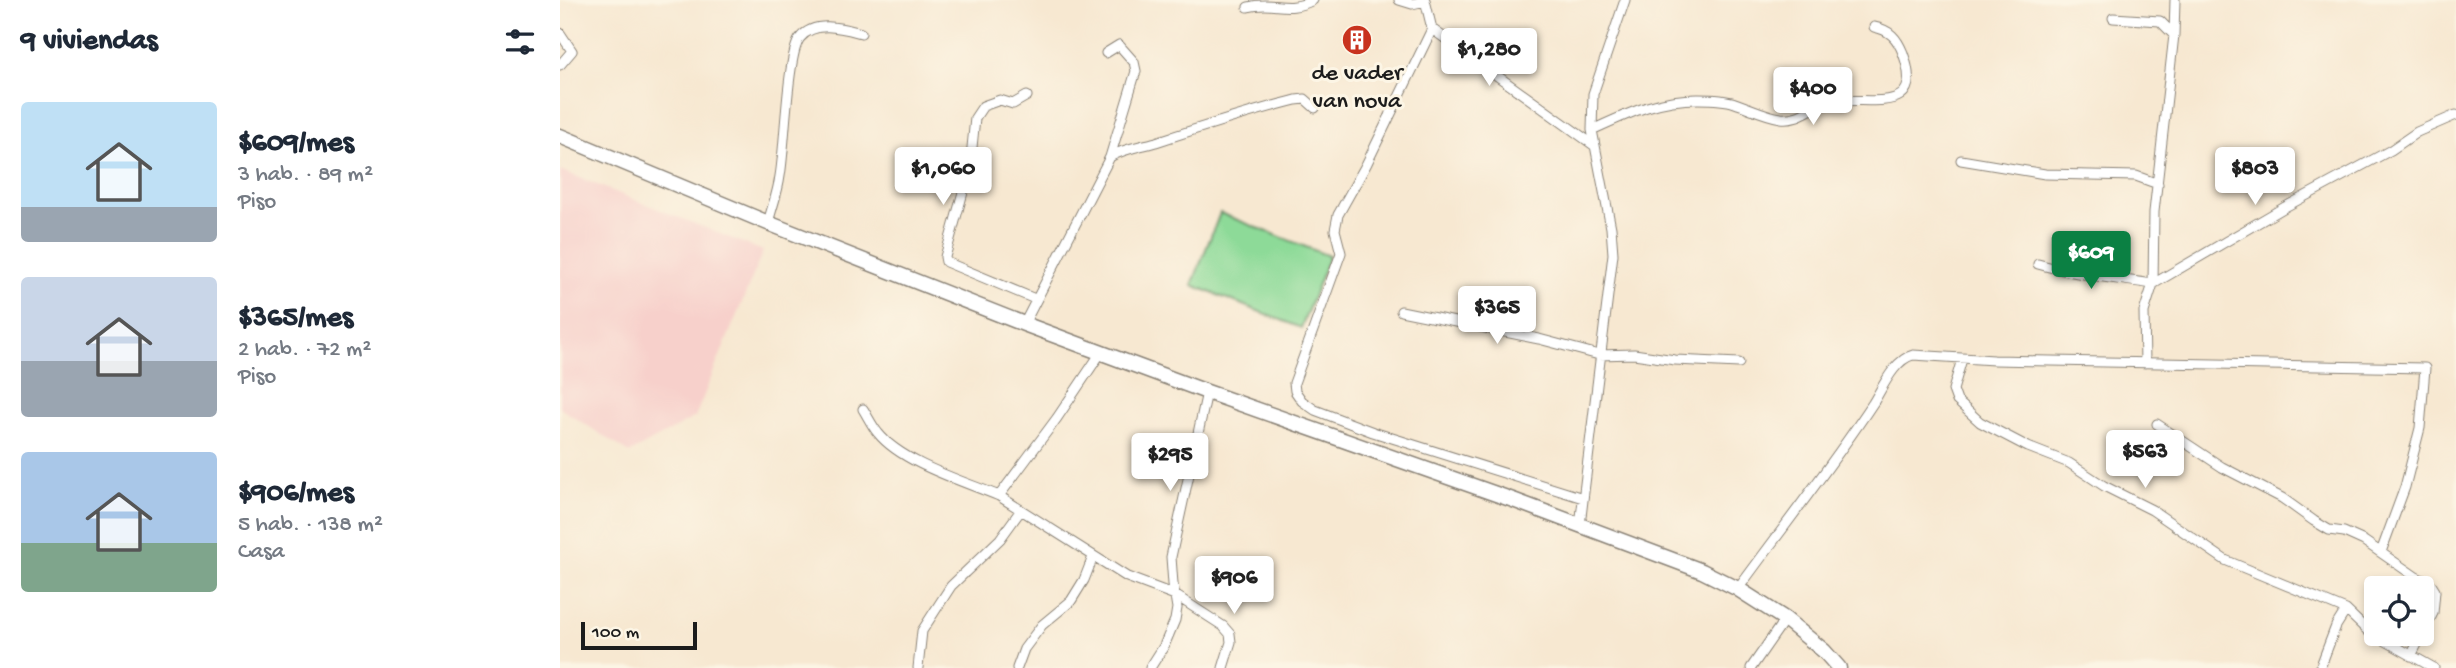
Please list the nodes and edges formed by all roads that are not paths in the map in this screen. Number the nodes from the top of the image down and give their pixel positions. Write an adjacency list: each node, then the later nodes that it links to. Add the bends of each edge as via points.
1 (1312, 0): 6 (street, via 1302,6 1267,1)
2 (1399, 0): 5 (street)
3 (1625, 0): 18 (street, via 1593,94)
4 (2175, 0): 12 (street)
5 (1425, 1): 9 (street)
6 (1248, 7)
7 (2113, 18): 12 (street, via 2160,21)
8 (1874, 27): 18 (street, via 1887,30 1902,50 1906,90 1893,100 1844,100 1789,118 1731,102 1658,102)
9 (1432, 29): 20 (street); 39 (street, via 1338,215 1335,230 1341,253 1294,391 1315,410 1373,432)
10 (560, 33): 14 (street, via 572,51)
11 (861, 33): 24 (street, via 835,26 812,30 799,39 792,63 780,177)
12 (2174, 35): 23 (street)
13 (1106, 52): 21 (street, via 1119,45 1136,71)
14 (560, 65)
15 (1027, 96): 27 (street, via 1013,104 1000,100 983,106 975,118 970,167 945,257 946,262)
16 (1315, 108): 21 (street, via 1305,99 1296,100 1123,149)
17 (2456, 115): 26 (street, via 2417,132)
18 (1592, 130): 20 (street)
19 (561, 140): 24 (main road)
20 (1595, 146): 31 (street, via 1613,254)
21 (1110, 157): 27 (street)
22 (1961, 160): 23 (street, via 2045,174 2136,176)
23 (2158, 184): 26 (street)
24 (768, 223): 29 (main road)
25 (2038, 264): 26 (street, via 2084,276)
26 (2153, 284): 34 (street, via 2144,312)
27 (1035, 299): 29 (street)
28 (1401, 311): 31 (street)
29 (1024, 324): 30 (main road)
30 (1101, 351): 35 (main road); 38 (street)
31 (1599, 355): 33 (street); 39 (street)
32 (1962, 359): 34 (street); 44 (street, via 1904,357); 46 (street, via 1953,390 1957,401 1980,422 2069,463 2225,559)
33 (1739, 363)
34 (2146, 363): 42 (street, via 2425,368 2420,428)
35 (1207, 392): 41 (main road); 45 (street, via 1171,557)
36 (863, 410): 38 (street, via 892,447)
37 (2157, 424): 42 (street, via 2329,530 2344,532)
38 (999, 496): 40 (street)
39 (1583, 498): 41 (street)
40 (1021, 510): 43 (street); 50 (street, via 1000,539 951,586 922,631)
41 (1580, 525): 44 (main road)
42 (2381, 552): 48 (street, via 2430,583 2435,591 2433,613)
43 (1093, 557): 45 (street, via 1127,577); 51 (street, via 1071,601 1042,625)
44 (1738, 589): 47 (main road)
45 (1175, 595): 52 (street, via 1175,620); 53 (street, via 1230,634)
46 (2346, 610): 48 (street, via 2368,631); 55 (street)
47 (1786, 619): 49 (street); 54 (main road)
48 (2411, 656): 56 (street)
49 (1757, 666)
50 (918, 668)
51 (1017, 668)
52 (1150, 668)
53 (1223, 668)
54 (1839, 668)
55 (2320, 668)
56 (2434, 668)

